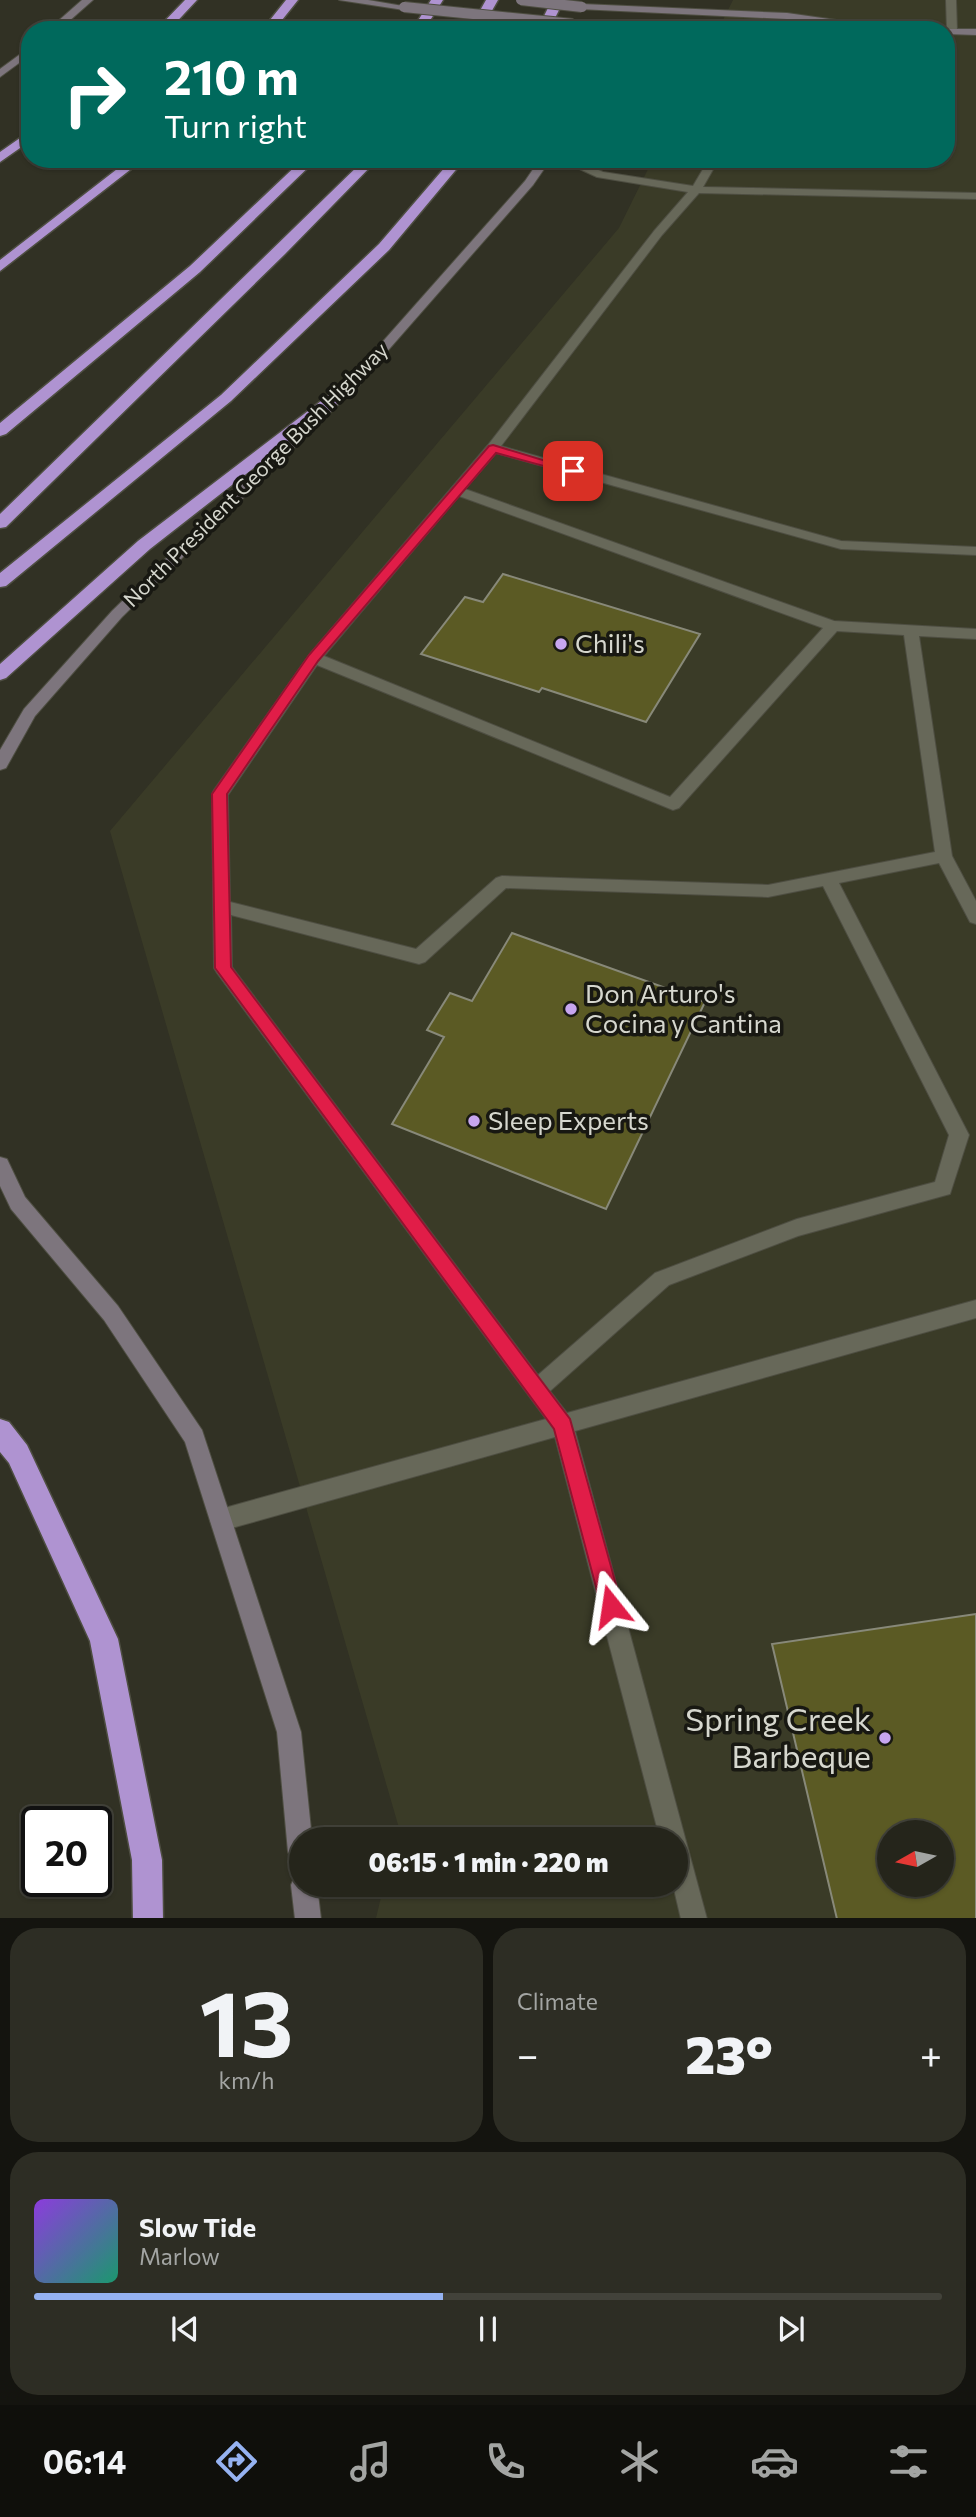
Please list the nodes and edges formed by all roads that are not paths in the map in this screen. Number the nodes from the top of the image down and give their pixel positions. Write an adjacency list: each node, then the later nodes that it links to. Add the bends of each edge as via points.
1 (88, 0): 11 (main road)
2 (191, 0): 12 (highway)
3 (292, 0): 13 (highway)
4 (344, 0): 16 (main road, bridge)
5 (437, 0): 14 (highway)
6 (492, 0): 15 (highway)
7 (521, 0): 10 (main road, bridge, via 582,7)
8 (558, 0): 17 (highway)
9 (951, 0): 19 (lane)
10 (635, 5): 18 (main road)
11 (64, 21)
12 (171, 21)
13 (275, 21)
14 (424, 21)
15 (480, 21)
16 (544, 21)
17 (548, 21)
18 (819, 21)
19 (950, 21)
20 (955, 31): 21 (main road)
21 (976, 32)
22 (21, 57): 23 (main road)
23 (0, 74)
24 (21, 142): 25 (highway)
25 (0, 158)
26 (126, 168): 35 (highway)
27 (302, 168): 37 (highway, via 203,262)
28 (363, 168): 40 (highway)
29 (451, 168): 42 (highway, via 384,247 226,398)
30 (540, 168): 36 (main road, North President George Bush Highway)
31 (584, 168): 33 (lane, via 601,175)
32 (709, 168): 33 (lane)
33 (696, 190): 34 (lane); 38 (lane)
34 (976, 196)
35 (0, 267)
36 (351, 385): 47 (highway, via 144,545); 48 (main road, North President George Bush Highway, via 117,614 29,713)
37 (0, 431)
38 (493, 449): 39 (lane); 41 (lane, via 841,545)
39 (456, 491): 43 (lane); 46 (lane)
40 (0, 523)
41 (976, 551)
42 (0, 582)
43 (833, 626): 44 (lane); 46 (lane, via 673,804)
44 (911, 630): 45 (lane); 49 (lane)
45 (976, 634)
46 (314, 658): 51 (lane, via 219,794)
47 (0, 674)
48 (0, 764)
49 (944, 856): 50 (lane); 52 (lane)
50 (828, 879): 51 (lane, via 768,891 502,882 419,957); 55 (lane, via 959,1135 943,1188 797,1228 662,1279)
51 (222, 906): 55 (lane, via 223,968)
52 (976, 917)
53 (0, 1165): 58 (main road, via 18,1203 111,1313 194,1437)
54 (976, 1309): 56 (lane)
55 (536, 1390): 56 (lane)
56 (563, 1425): 58 (lane); 60 (lane)
57 (0, 1431): 63 (highway, via 18,1454 104,1639 147,1860)
58 (221, 1520): 59 (main road, via 289,1731)
59 (299, 1827)
60 (670, 1827)
61 (688, 1895): 65 (lane)
62 (305, 1897): 64 (main road)
63 (148, 1918)
64 (308, 1918)
65 (694, 1918)

